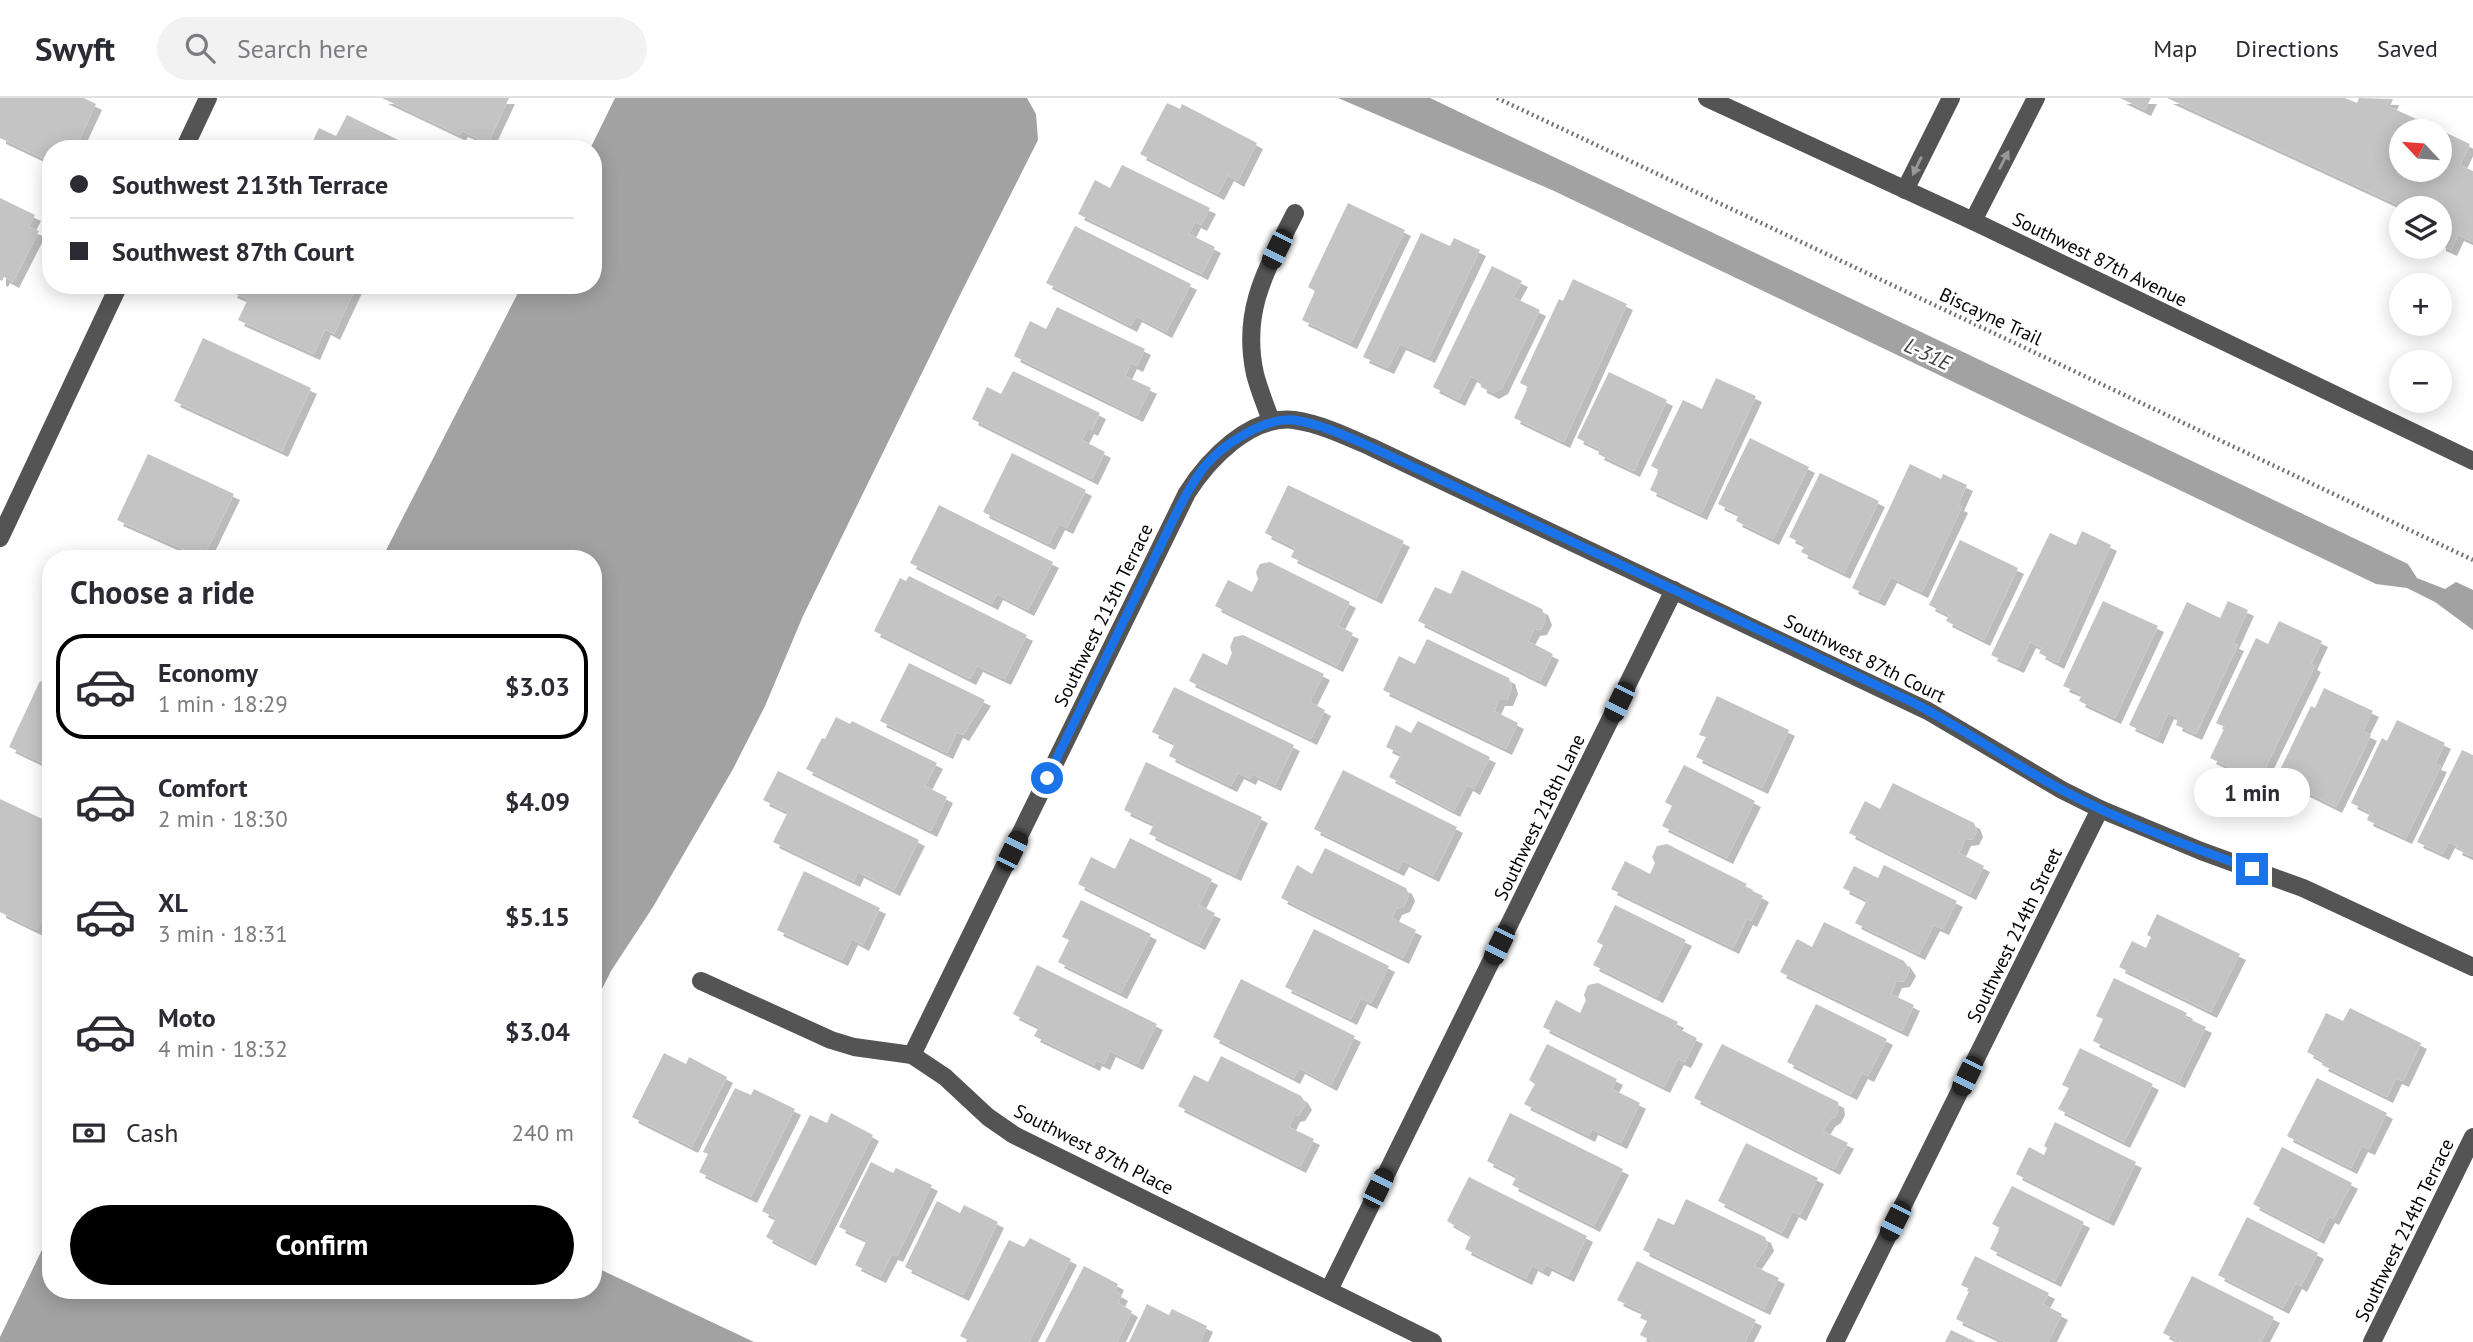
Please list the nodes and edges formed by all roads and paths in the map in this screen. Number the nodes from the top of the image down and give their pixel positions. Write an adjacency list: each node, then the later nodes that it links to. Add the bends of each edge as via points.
1 (208, 98): 6 (street)
2 (1497, 98): 14 (path, Biscayne Trail)
3 (1707, 98): 7 (street, Southwest 87th Avenue)
4 (1951, 98): 7 (street, one-way to 7)
5 (2036, 98): 9 (street, one-way to 5)
6 (188, 140)
7 (1905, 190): 9 (street, Southwest 87th Avenue)
8 (1295, 213): 11 (street, via 1259,289 1251,318 1254,369)
9 (1973, 221): 12 (street, Southwest 87th Avenue)
10 (115, 294): 13 (street)
11 (1271, 421): 15 (street, Southwest 87th Court, via 1292,420 1341,433); 19 (street, Southwest 213th Terrace, via 1216,455 1187,493)
12 (2473, 461)
13 (0, 538)
14 (2473, 560)
15 (1674, 590): 16 (street, Southwest 87th Court, via 1928,710); 21 (street, Southwest 218th Lane)
16 (2100, 809): 17 (street, Southwest 87th Court, via 2303,888); 23 (street, Southwest 214th Street)
17 (2473, 967)
18 (701, 981): 19 (street, Southwest 87th Place, via 831,1040)
19 (912, 1055): 21 (street, Southwest 87th Place, via 1014,1135)
20 (2473, 1137): 24 (street, Southwest 214th Terrace)
21 (1329, 1290): 22 (street, Southwest 87th Place)
22 (1433, 1342)
23 (1835, 1342)
24 (2372, 1342)

